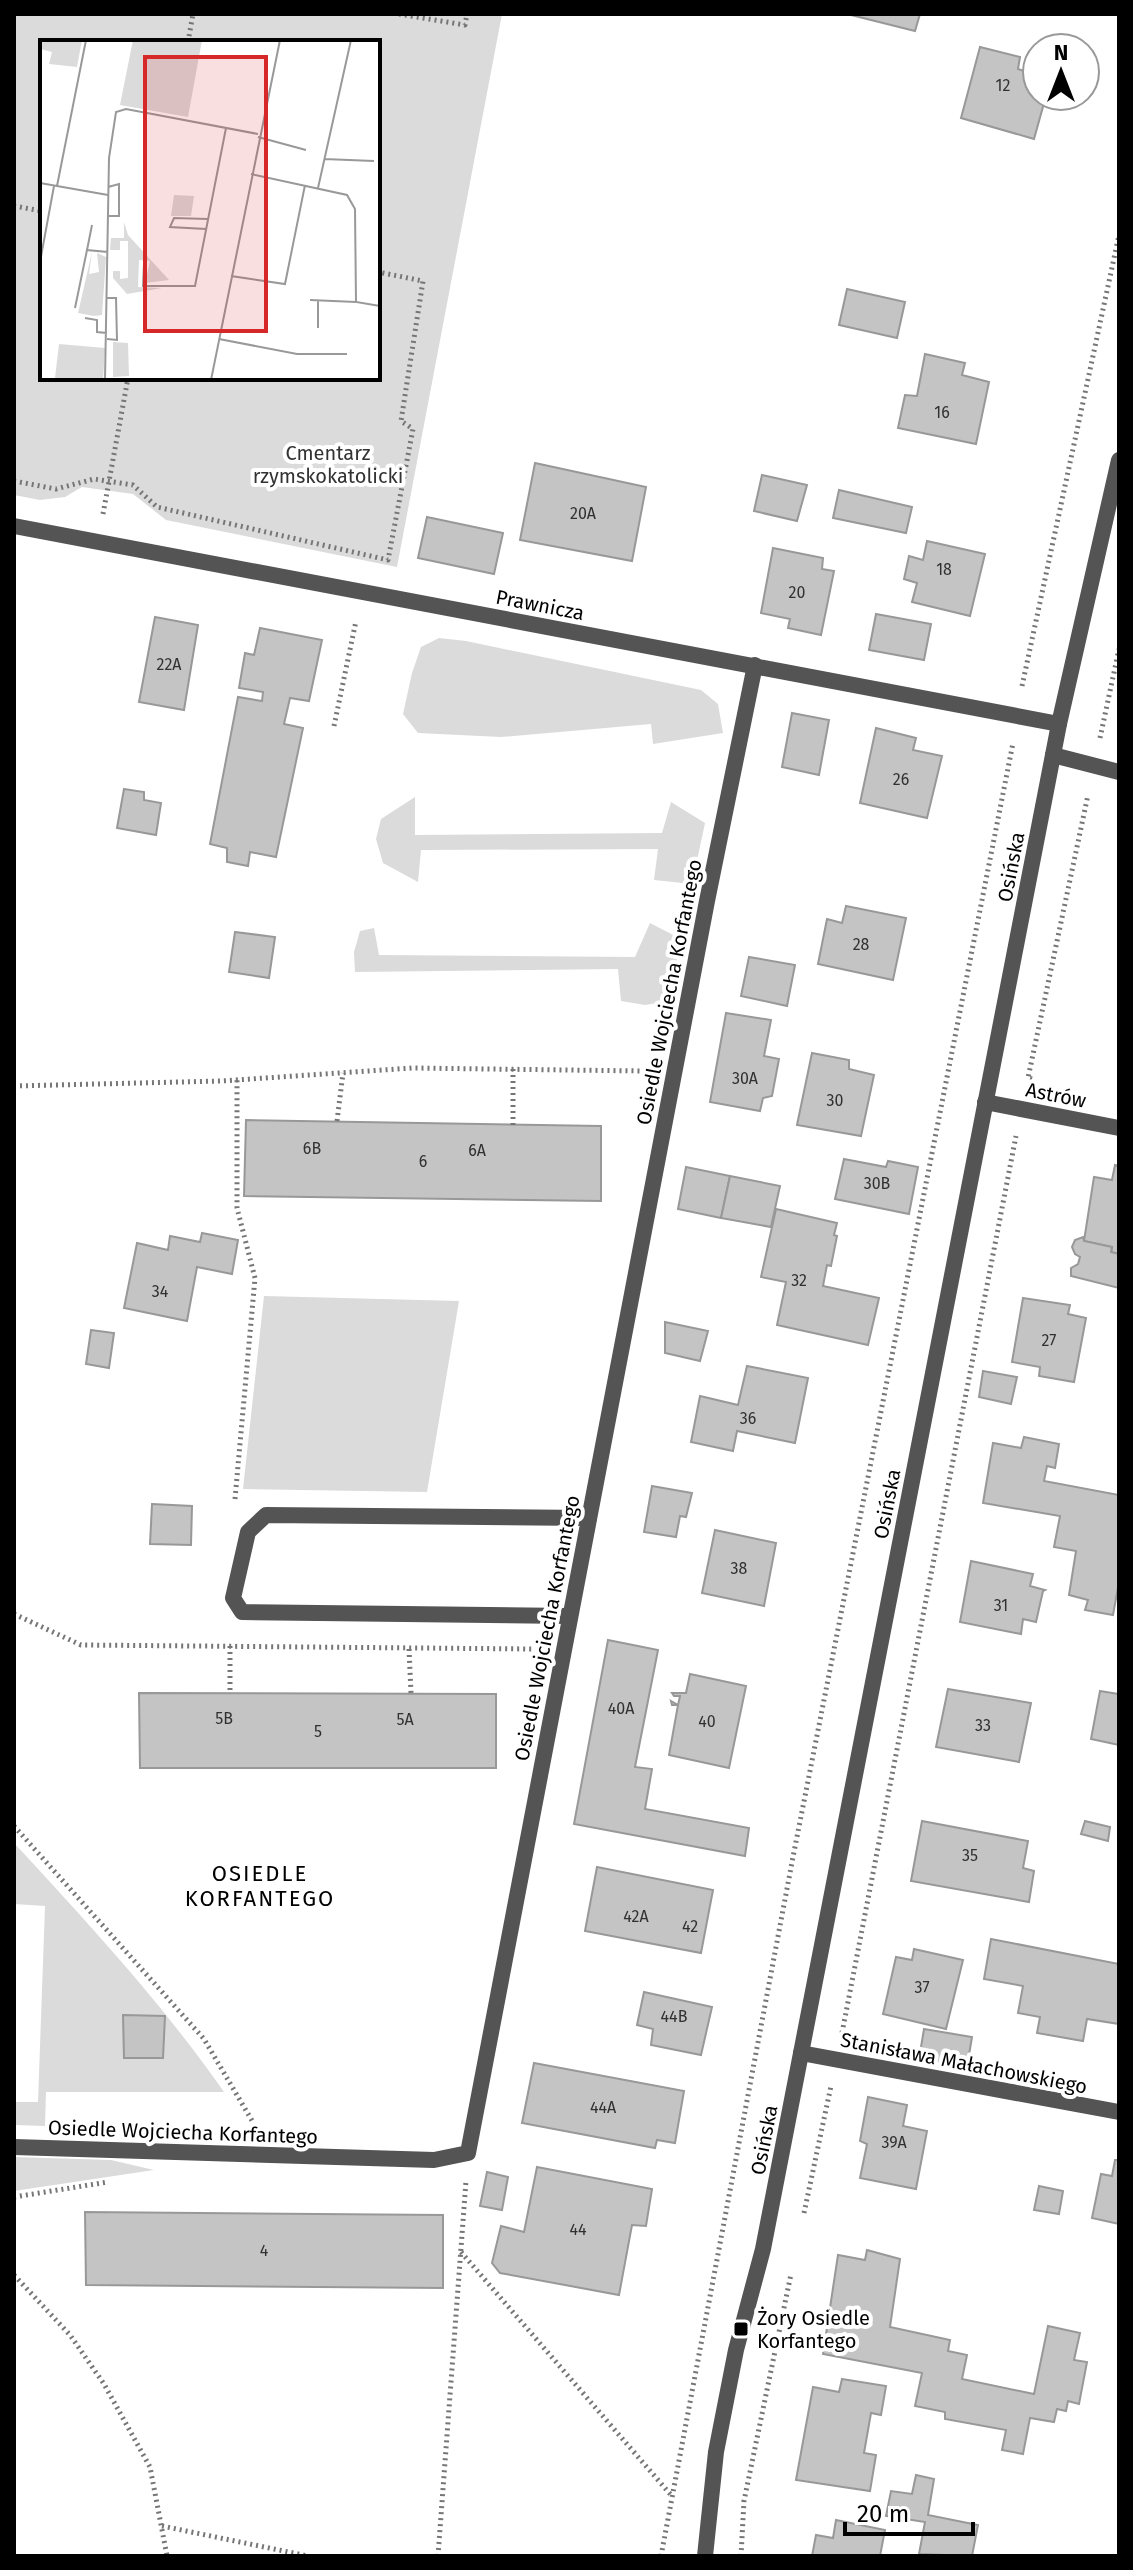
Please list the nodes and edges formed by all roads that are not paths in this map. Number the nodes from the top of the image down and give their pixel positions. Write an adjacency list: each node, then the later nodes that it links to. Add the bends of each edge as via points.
1 (1119, 460): 4 (street, Osińska)
2 (14, 526): 3 (street, Prawnicza)
3 (755, 665): 4 (street, Prawnicza); 9 (street, Osiedle Wojciecha Korfantego)
4 (1059, 724): 5 (street, Osińska)
5 (1053, 755): 6 (street); 7 (street, Osińska)
6 (1119, 772)
7 (985, 1102): 8 (street, Astrów); 11 (street, Osińska)
8 (1119, 1128)
9 (589, 1518): 10 (street, Osiedle Wojciecha Korfantego); 10 (street, via 266,1515 248,1532 233,1598 242,1612)
10 (570, 1616): 13 (street, Osiedle Wojciecha Korfantego, via 468,2153 434,2160)
11 (801, 2053): 12 (street, Stanisława Małachowskiego); 14 (street, Osińska, via 763,2249 721,2423)
12 (1119, 2112)
13 (14, 2147)
14 (705, 2556)

